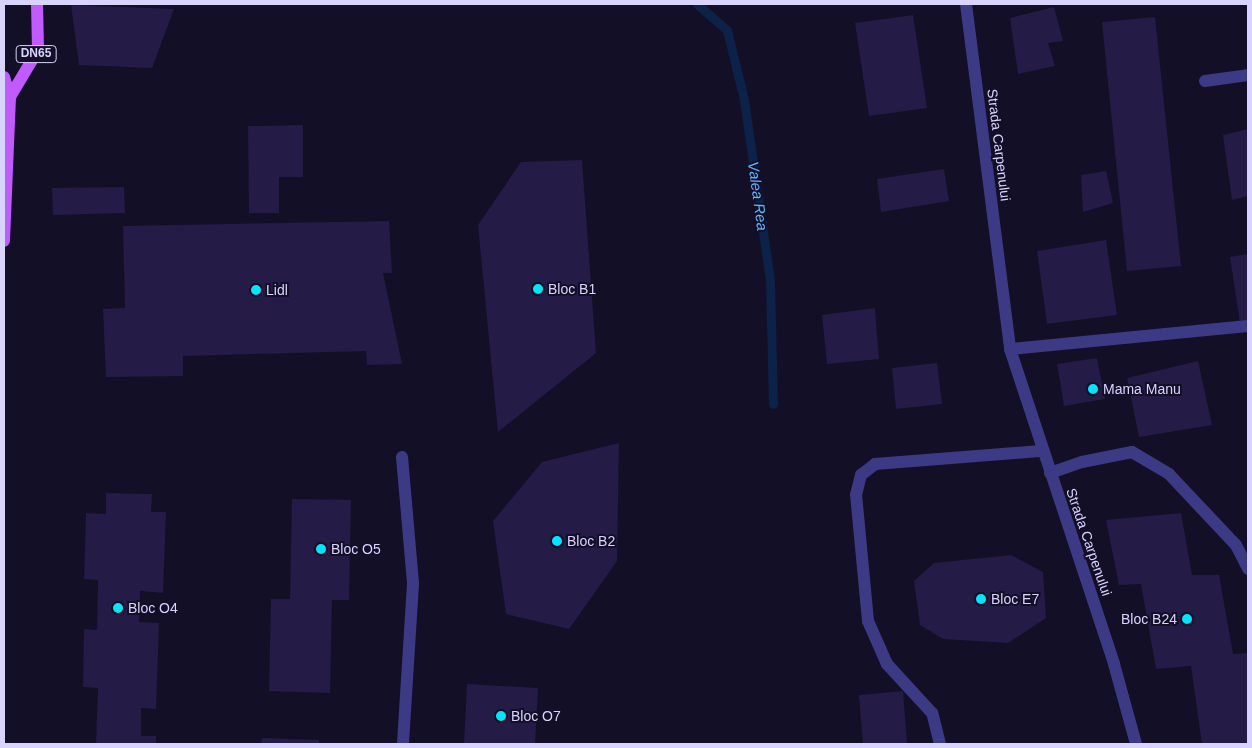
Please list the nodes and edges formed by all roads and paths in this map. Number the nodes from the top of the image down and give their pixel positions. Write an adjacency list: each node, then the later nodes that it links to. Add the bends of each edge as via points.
1 (38, 4): 6 (main road, DN65, via 38,50)
2 (966, 4): 9 (street, Strada Carpenului)
3 (1248, 75): 5 (street)
4 (4, 77): 6 (main road, DN65)
5 (1205, 81)
6 (10, 97): 7 (main road, DN65)
7 (4, 241)
8 (1248, 326): 9 (street)
9 (1010, 350): 10 (street, Strada Carpenului)
10 (1042, 451): 12 (street, Strada Carpenului); 15 (street, via 875,464 861,475 856,495 868,621 887,664 932,713)
11 (402, 457): 14 (street, via 413,584)
12 (1050, 473): 13 (street, via 1082,462 1132,452 1169,474 1236,545); 16 (street, Strada Carpenului, via 1114,664)
13 (1248, 569)
14 (403, 744)
15 (940, 744)
16 (1136, 744)

